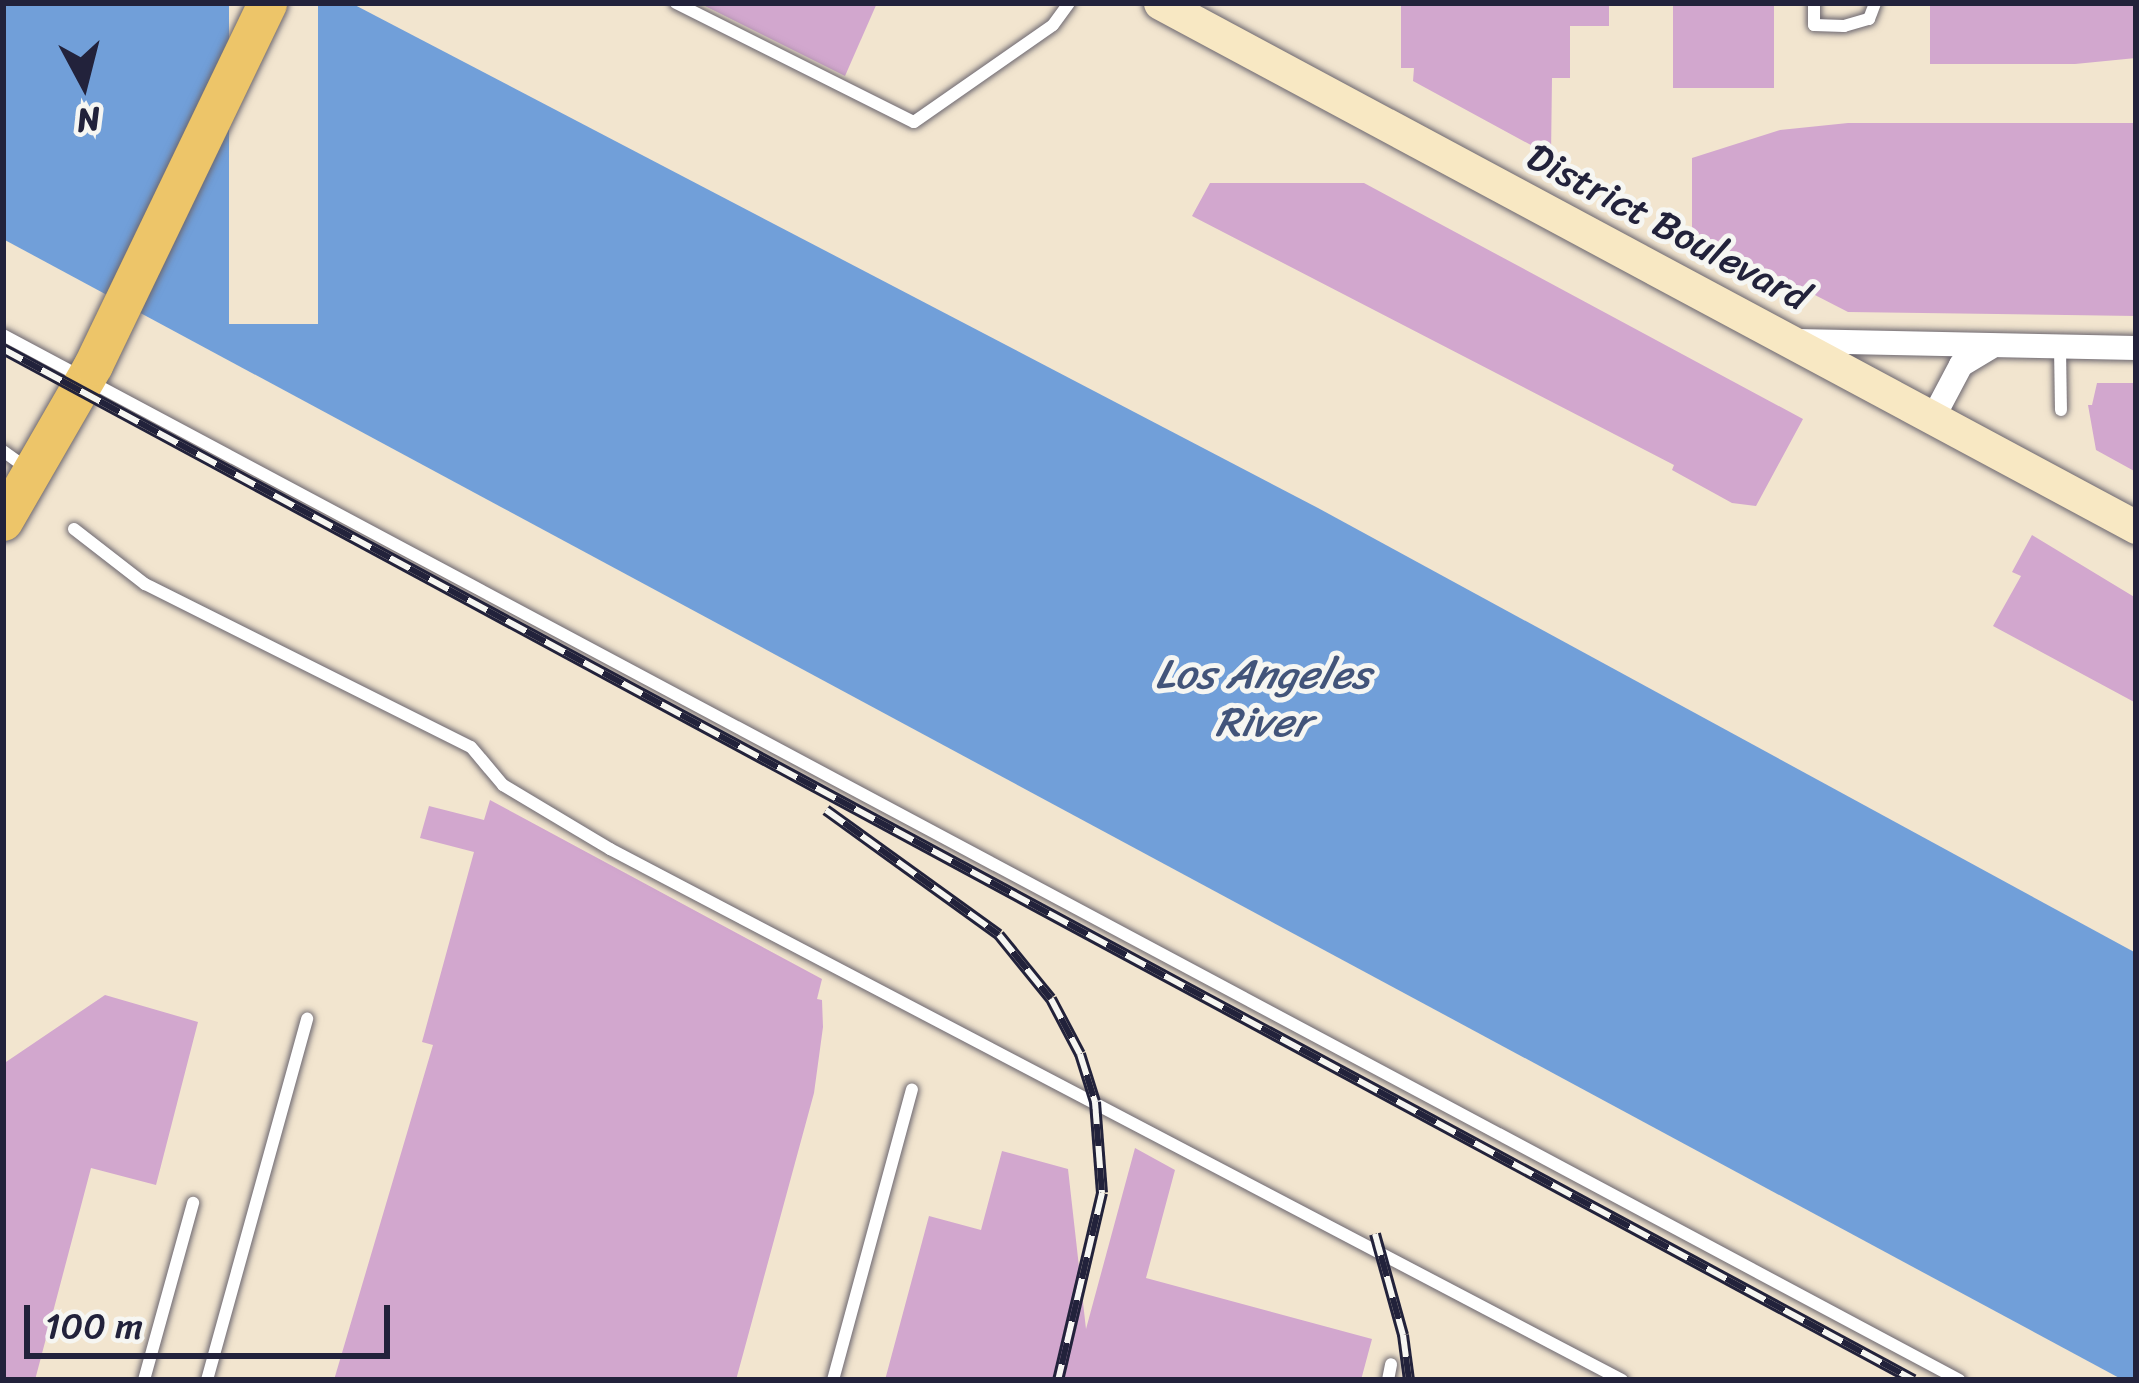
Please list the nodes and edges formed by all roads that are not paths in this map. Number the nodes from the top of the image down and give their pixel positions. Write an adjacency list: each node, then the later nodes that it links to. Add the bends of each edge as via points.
1 (267, 3): 12 (main road)
2 (676, 3): 3 (lane, via 914,122 1053,26)
3 (1069, 3)
4 (1160, 3): 8 (main road, District Boulevard)
5 (1814, 3): 6 (lane, via 1814,25 1844,26 1869,19)
6 (1875, 3)
7 (3, 335): 12 (lane)
8 (1794, 341): 9 (street); 14 (main road, District Boulevard)
9 (1989, 348): 10 (street); 14 (street, via 1961,365)
10 (2060, 348): 11 (street); 13 (lane)
11 (2136, 348)
12 (89, 372): 15 (main road); 28 (lane)
13 (2061, 410)
14 (1934, 416): 17 (main road, District Boulevard)
15 (18, 462): 16 (main road)
16 (3, 521)
17 (2136, 527)
18 (74, 529): 27 (lane, via 161,593 471,747 502,785 610,849)
19 (307, 1019): 24 (lane)
20 (912, 1090): 25 (lane)
21 (193, 1203): 23 (lane)
22 (1391, 1364): 26 (lane)
23 (144, 1380)
24 (207, 1380)
25 (833, 1380)
26 (1388, 1380)
27 (1622, 1380)
28 (1959, 1380)

